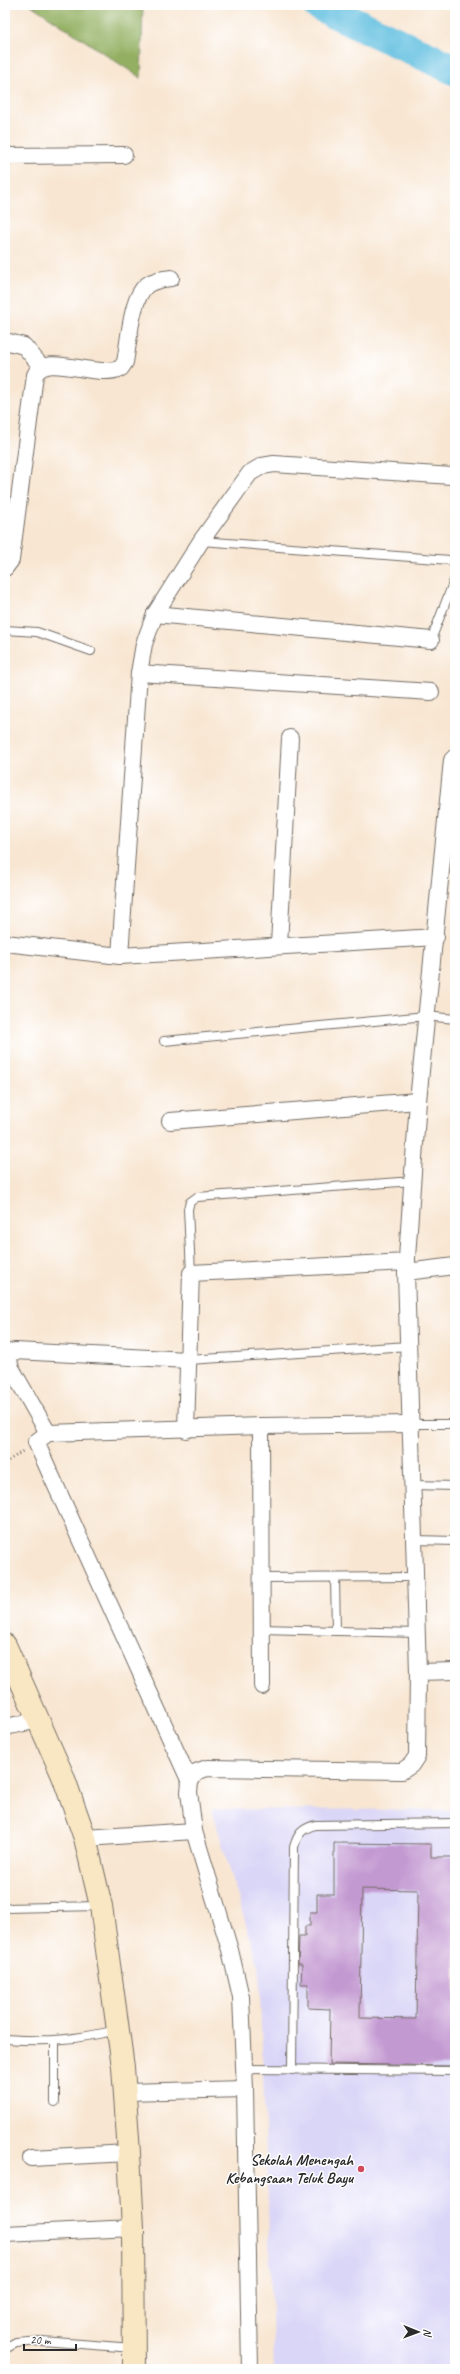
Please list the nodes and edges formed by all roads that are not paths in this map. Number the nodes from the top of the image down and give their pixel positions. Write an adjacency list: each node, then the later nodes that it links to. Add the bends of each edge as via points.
1 (124, 155): 2 (street)
2 (5, 156)
3 (171, 278): 5 (street, via 157,280 147,285 140,293 126,362 121,368 105,373 48,364)
4 (5, 341): 5 (street, via 24,346)
5 (41, 366): 9 (street, via 35,375 12,560)
6 (452, 476): 7 (street, via 274,464 262,466 250,473)
7 (201, 541): 8 (lane, via 450,560); 11 (street)
8 (455, 564)
9 (5, 568)
10 (455, 578): 13 (lane)
11 (155, 614): 13 (street); 15 (street, via 144,644)
12 (5, 630): 14 (lane, via 37,632)
13 (430, 640)
14 (91, 650)
15 (139, 673): 16 (street); 22 (street)
16 (431, 692)
17 (290, 738): 21 (street)
18 (455, 757): 19 (street, via 452,760)
19 (436, 937): 21 (street); 23 (street)
20 (5, 943): 22 (street)
21 (279, 945): 22 (street)
22 (120, 956)
23 (426, 1016): 24 (lane); 25 (lane); 26 (street)
24 (455, 1019)
25 (164, 1041)
26 (418, 1101): 27 (street); 28 (street)
27 (170, 1121)
28 (413, 1181): 30 (street); 31 (lane, via 197,1197 190,1202 188,1209)
29 (455, 1266): 30 (street)
30 (407, 1267): 31 (street); 32 (street)
31 (191, 1273): 33 (street)
32 (409, 1346): 33 (lane); 34 (street)
33 (188, 1360): 37 (street); 38 (street, via 15,1350 11,1352 10,1366)
34 (412, 1424): 35 (lane); 36 (street); 39 (street)
35 (455, 1424)
36 (261, 1426): 37 (street); 44 (street)
37 (186, 1430): 38 (street)
38 (48, 1433): 55 (street, via 36,1442)
39 (414, 1485): 40 (lane); 41 (street)
40 (455, 1486)
41 (415, 1540): 42 (lane); 43 (street)
42 (455, 1541)
43 (416, 1577): 45 (lane); 48 (street)
44 (261, 1578): 45 (lane); 46 (street)
45 (336, 1578): 47 (lane)
46 (261, 1629): 47 (lane); 52 (street)
47 (336, 1631): 48 (lane)
48 (417, 1633): 51 (street)
49 (5, 1645): 53 (main road)
50 (455, 1671): 51 (street)
51 (418, 1672): 55 (street, via 417,1756 411,1765 402,1771 207,1768 196,1772)
52 (262, 1686)
53 (40, 1720): 54 (street); 58 (main road, via 64,1776)
54 (5, 1727)
55 (190, 1782): 57 (street)
56 (455, 1823): 65 (lane, via 315,1825 304,1828 297,1836 294,1846)
57 (194, 1831): 58 (street); 64 (street, via 241,1997)
58 (85, 1838): 59 (main road)
59 (100, 1906): 60 (lane); 61 (main road)
60 (5, 1908)
61 (118, 2030): 63 (lane); 68 (main road)
62 (5, 2039): 63 (lane)
63 (55, 2042): 69 (lane)
64 (244, 2069): 65 (lane); 67 (street)
65 (292, 2070): 66 (lane)
66 (455, 2071)
67 (245, 2090): 68 (street); 76 (street)
68 (125, 2092): 70 (main road)
69 (55, 2102)
70 (130, 2153): 71 (street); 72 (main road)
71 (31, 2158)
72 (133, 2228): 73 (street); 75 (main road)
73 (5, 2234)
74 (5, 2349): 75 (lane, via 16,2343 42,2341)
75 (134, 2359)
76 (250, 2369)

